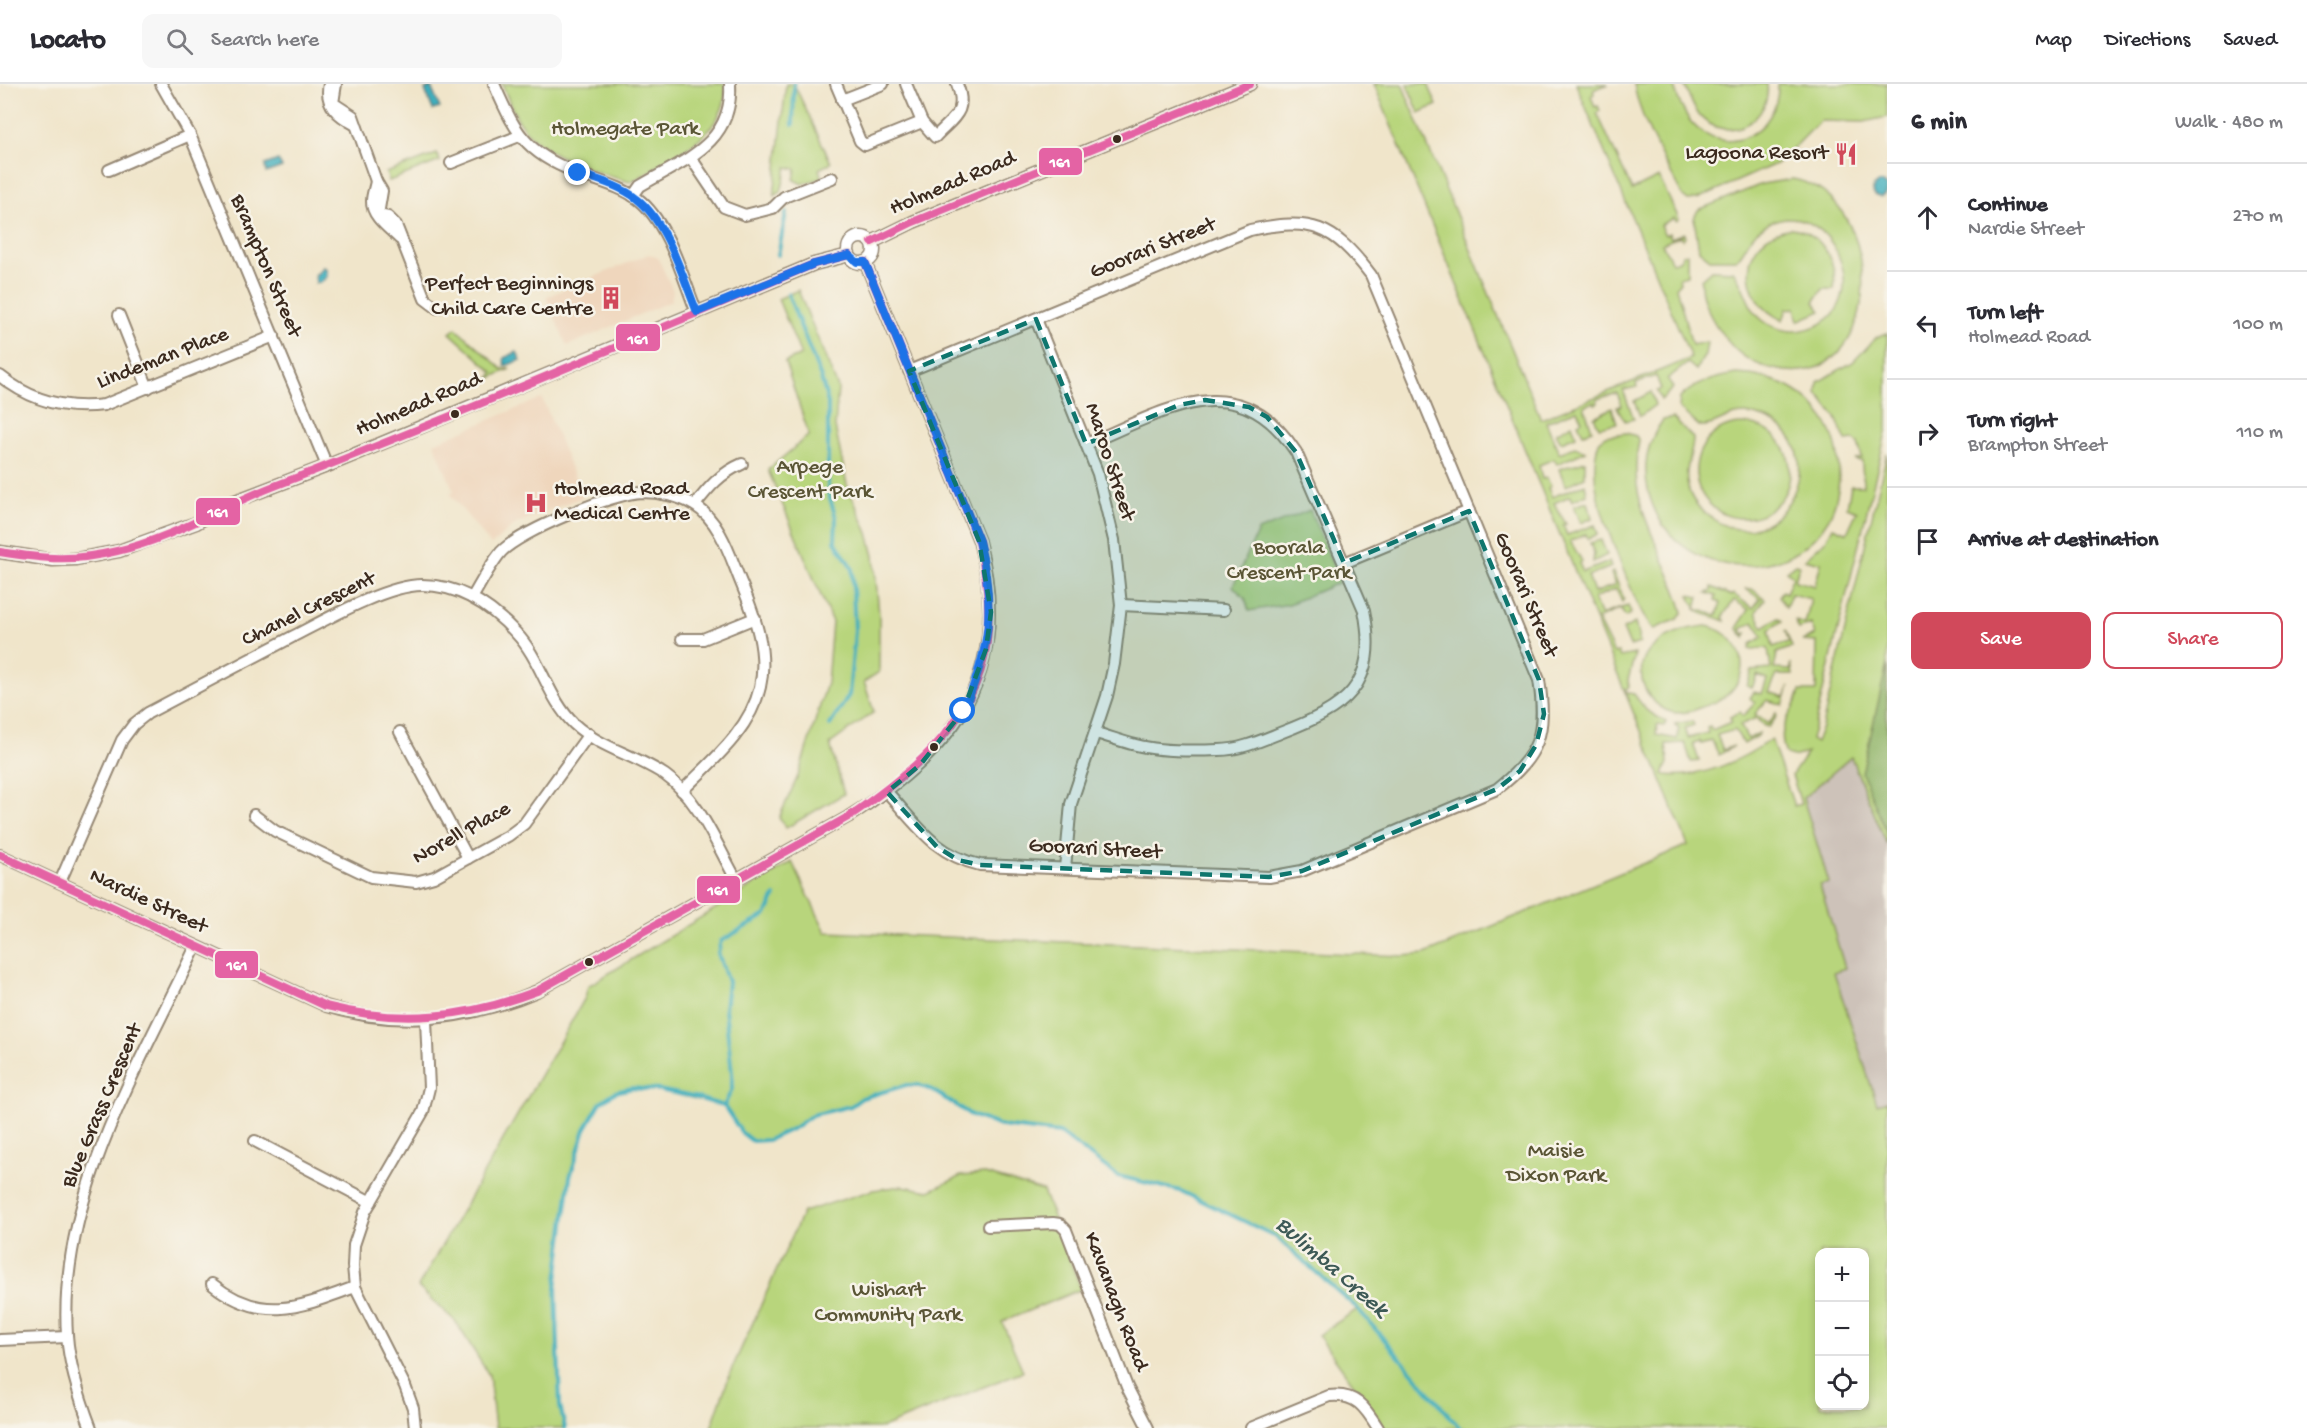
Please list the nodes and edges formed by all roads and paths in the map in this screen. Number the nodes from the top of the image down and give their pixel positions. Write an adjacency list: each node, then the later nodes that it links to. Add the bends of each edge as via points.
1 (161, 84): 14 (street, Brampton Street)
2 (329, 84): 12 (street, via 327,93)
3 (336, 84): 12 (street)
4 (494, 84): 15 (street)
5 (730, 84): 16 (street, via 731,95 721,128)
6 (836, 84): 11 (street)
7 (883, 84): 11 (street)
8 (906, 84): 13 (street)
9 (957, 84): 13 (street, via 963,99 960,109 935,137)
10 (1250, 84): 21 (street, Holmead Road)
11 (842, 100): 13 (street, via 865,145)
12 (333, 103): 24 (street, via 353,116 376,182 372,202 381,222 400,239 425,299)
13 (922, 122)
14 (189, 135): 18 (street); 28 (street, Brampton Street)
15 (519, 136): 17 (street); 20 (street, via 549,159)
16 (691, 158): 19 (street, via 724,207 745,215 773,208 784,197); 20 (street, via 651,182)
17 (451, 163)
18 (109, 170)
19 (832, 178)
20 (636, 197): 25 (street, via 663,234)
21 (872, 242): 22 (street, via 856,237 848,246); 23 (street, via 873,254)
22 (849, 255): 23 (street, via 857,262); 25 (street, Holmead Road, via 814,264)
23 (865, 262): 29 (street, Nardie Street)
24 (437, 308)
25 (697, 312): 34 (street, Holmead Road)
26 (119, 315): 31 (street)
27 (1036, 319): 29 (street, Goorari Street); 32 (street, Maroo Street); 36 (street, Goorari Street, via 1250,230 1285,222 1320,228 1349,246 1371,275)
28 (274, 336): 31 (street, Lindeman Place); 34 (street, Brampton Street)
29 (909, 371): 48 (street, Nardie Street, via 979,541 988,574 990,612 986,649 963,711 920,765)
30 (0, 376): 31 (street, Lindeman Place, via 29,394 75,407 104,405)
31 (148, 388)
32 (1086, 444): 38 (street, via 1179,405 1215,400 1249,407 1282,431 1296,452); 40 (street, Maroo Street, via 1108,510)
33 (742, 464): 35 (street, via 713,483)
34 (327, 466): 37 (street, Holmead Road, via 221,507 196,523 119,551 76,560)
35 (695, 505): 39 (street, via 669,495 621,495 523,535 501,553); 42 (street, via 726,545)
36 (1469, 512): 38 (street); 52 (street, Goorari Street, via 1539,680 1544,714 1536,745 1520,771 1497,789 1302,871 1269,877)
37 (0, 552)
38 (1344, 563): 45 (street, via 1364,610 1369,653 1354,689 1338,705 1314,721 1246,746 1220,750 1138,746)
39 (472, 598): 46 (street, Chanel Crescent, via 516,632 562,710); 54 (street, Chanel Crescent, via 440,586 420,585 394,591 346,609 148,713 122,740)
40 (1121, 605): 41 (street); 45 (street, Maroo Street, via 1114,663)
41 (1224, 610)
42 (755, 618): 43 (street, via 703,639); 47 (street, via 762,656 760,686 749,714 733,739)
43 (682, 639)
44 (400, 732): 51 (street)
45 (1096, 733): 52 (street, Maroo Street, via 1071,804)
46 (589, 734): 47 (street, Chanel Crescent, via 665,776); 51 (street, Norell Place, via 524,824)
47 (682, 791): 53 (street, Chanel Crescent)
48 (887, 792): 52 (street, Goorari Street, via 937,847 958,860 980,865); 53 (street, Nardie Street)
49 (255, 815): 51 (street, Norell Place, via 275,831 371,877 416,882 434,877)
50 (0, 855): 54 (street, Nardie Street)
51 (468, 858)
52 (1065, 868)
53 (736, 879): 56 (street, Nardie Street, via 537,991 490,1009)
54 (60, 882): 55 (street, Nardie Street)
55 (196, 946): 56 (street, Nardie Street, via 309,999 344,1011); 62 (street, Blue Grass Crescent, via 114,1119 84,1196 71,1251)
56 (426, 1020): 58 (street, via 429,1088 423,1112)
57 (255, 1141): 58 (street)
58 (371, 1202): 61 (street, via 354,1245)
59 (988, 1226): 66 (street, Kavanagh Road, via 1053,1223 1066,1230 1127,1387)
60 (212, 1284): 61 (street, via 238,1302 275,1310 308,1305)
61 (355, 1287): 65 (street, via 405,1386)
62 (67, 1337): 63 (street); 64 (street, Blue Grass Crescent)
63 (0, 1340)
64 (91, 1428)
65 (415, 1428)
66 (1148, 1428)
67 (1251, 1428): 68 (street, via 1329,1396 1342,1395 1357,1399)
68 (1378, 1428)

